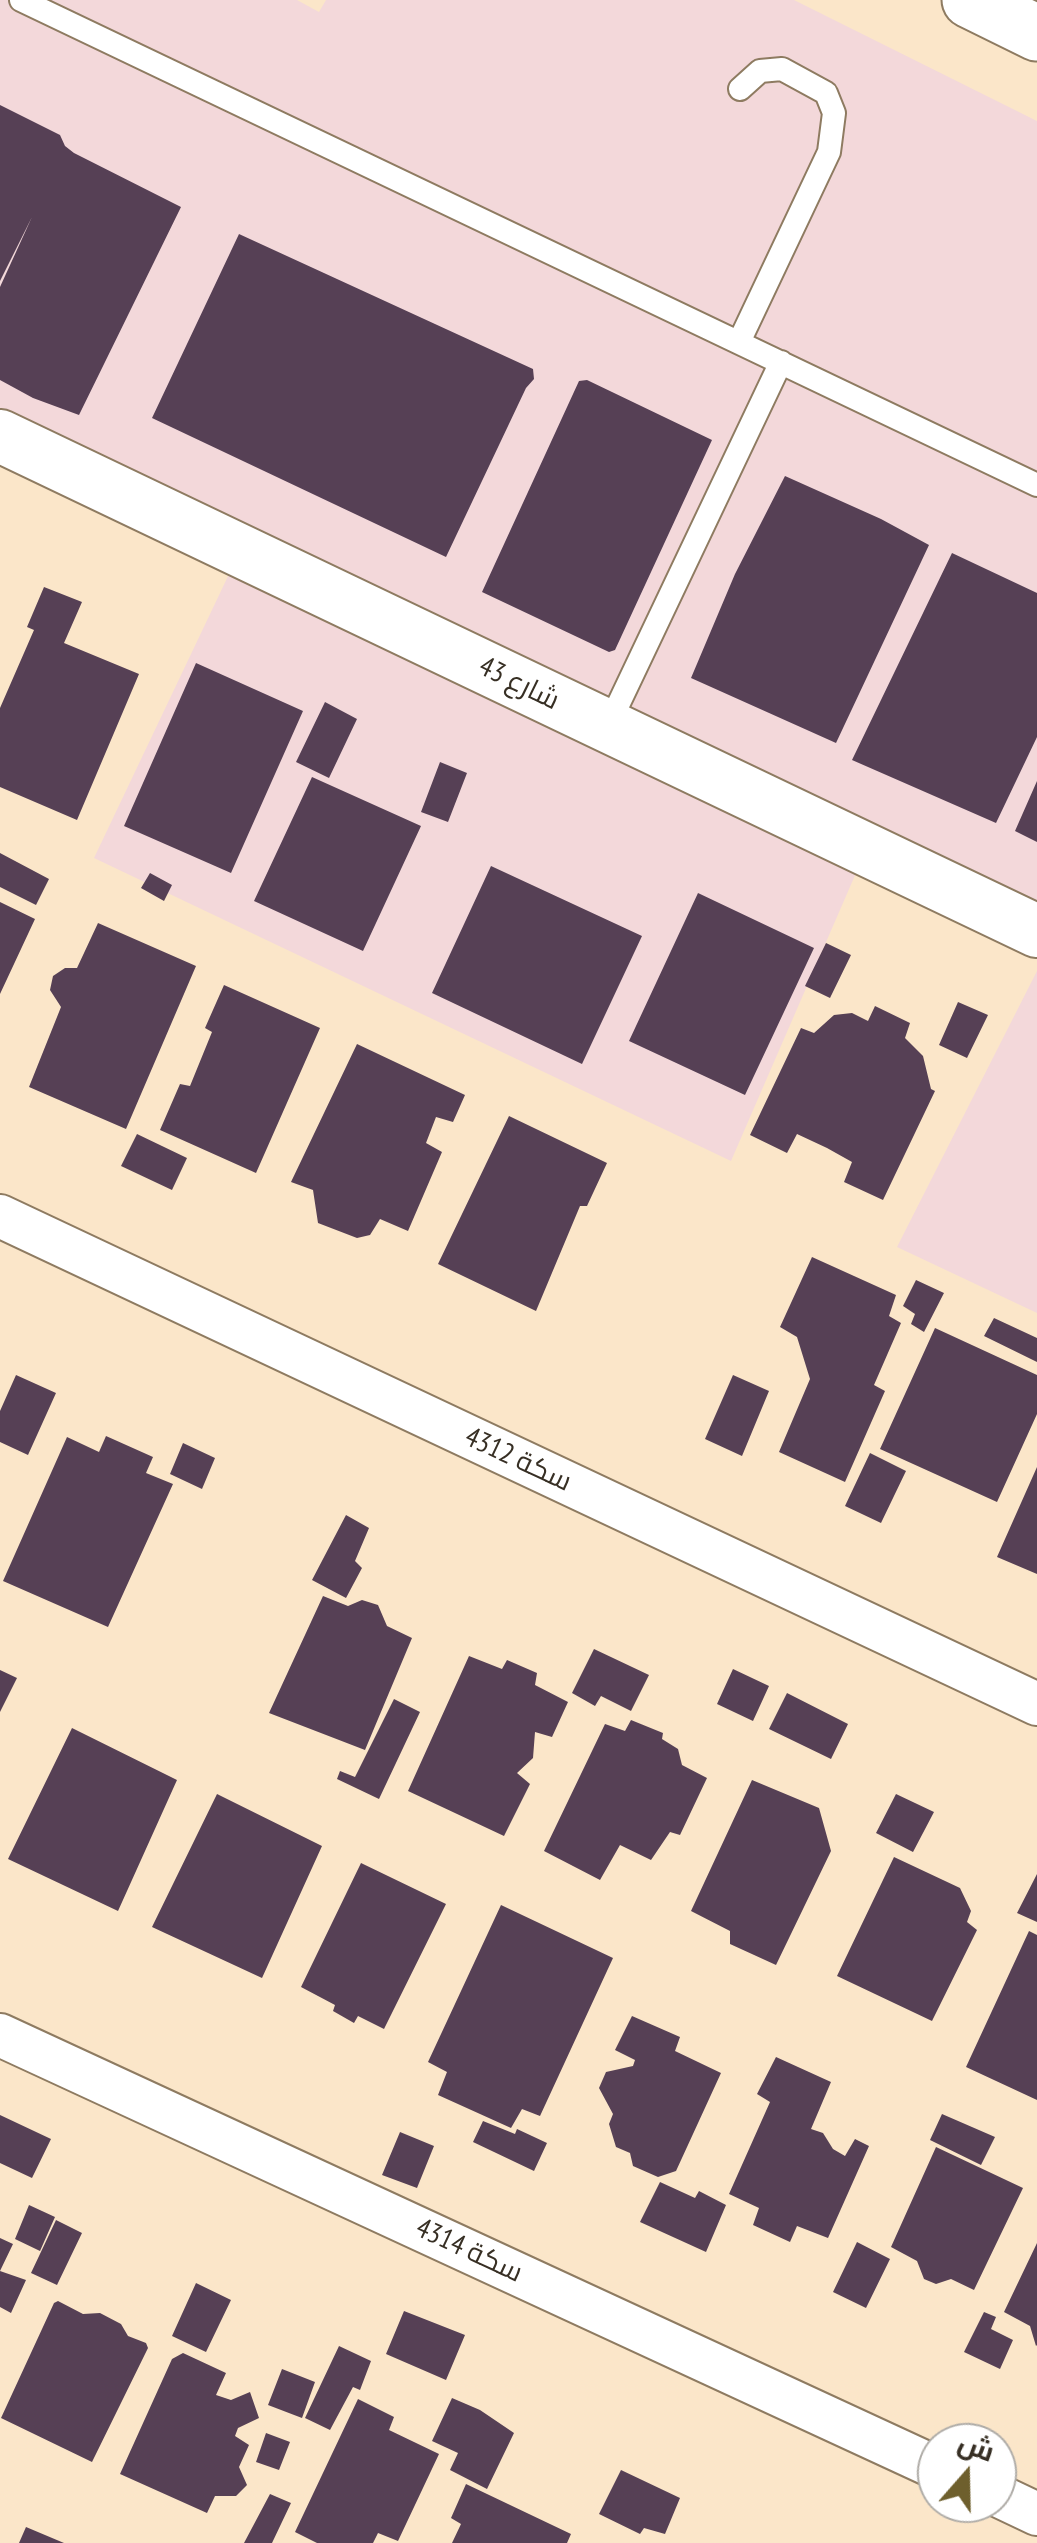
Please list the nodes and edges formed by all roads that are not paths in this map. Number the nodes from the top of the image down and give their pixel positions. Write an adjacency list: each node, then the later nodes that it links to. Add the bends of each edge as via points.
1 (21, 0): 5 (lane)
2 (970, 0): 3 (main road)
3 (1037, 33)
4 (740, 89): 5 (lane, via 760,71 782,69 826,93 834,114 829,152)
5 (738, 342): 6 (lane)
6 (781, 362): 8 (lane); 9 (lane)
7 (0, 436): 9 (street, شارع 43)
8 (1037, 484)
9 (608, 726): 10 (street, شارع 43)
10 (1037, 931)
11 (0, 1216): 12 (street, سكة 4312)
12 (1037, 1704)
13 (0, 2036): 14 (street, سكة 4314)
14 (917, 2459)

